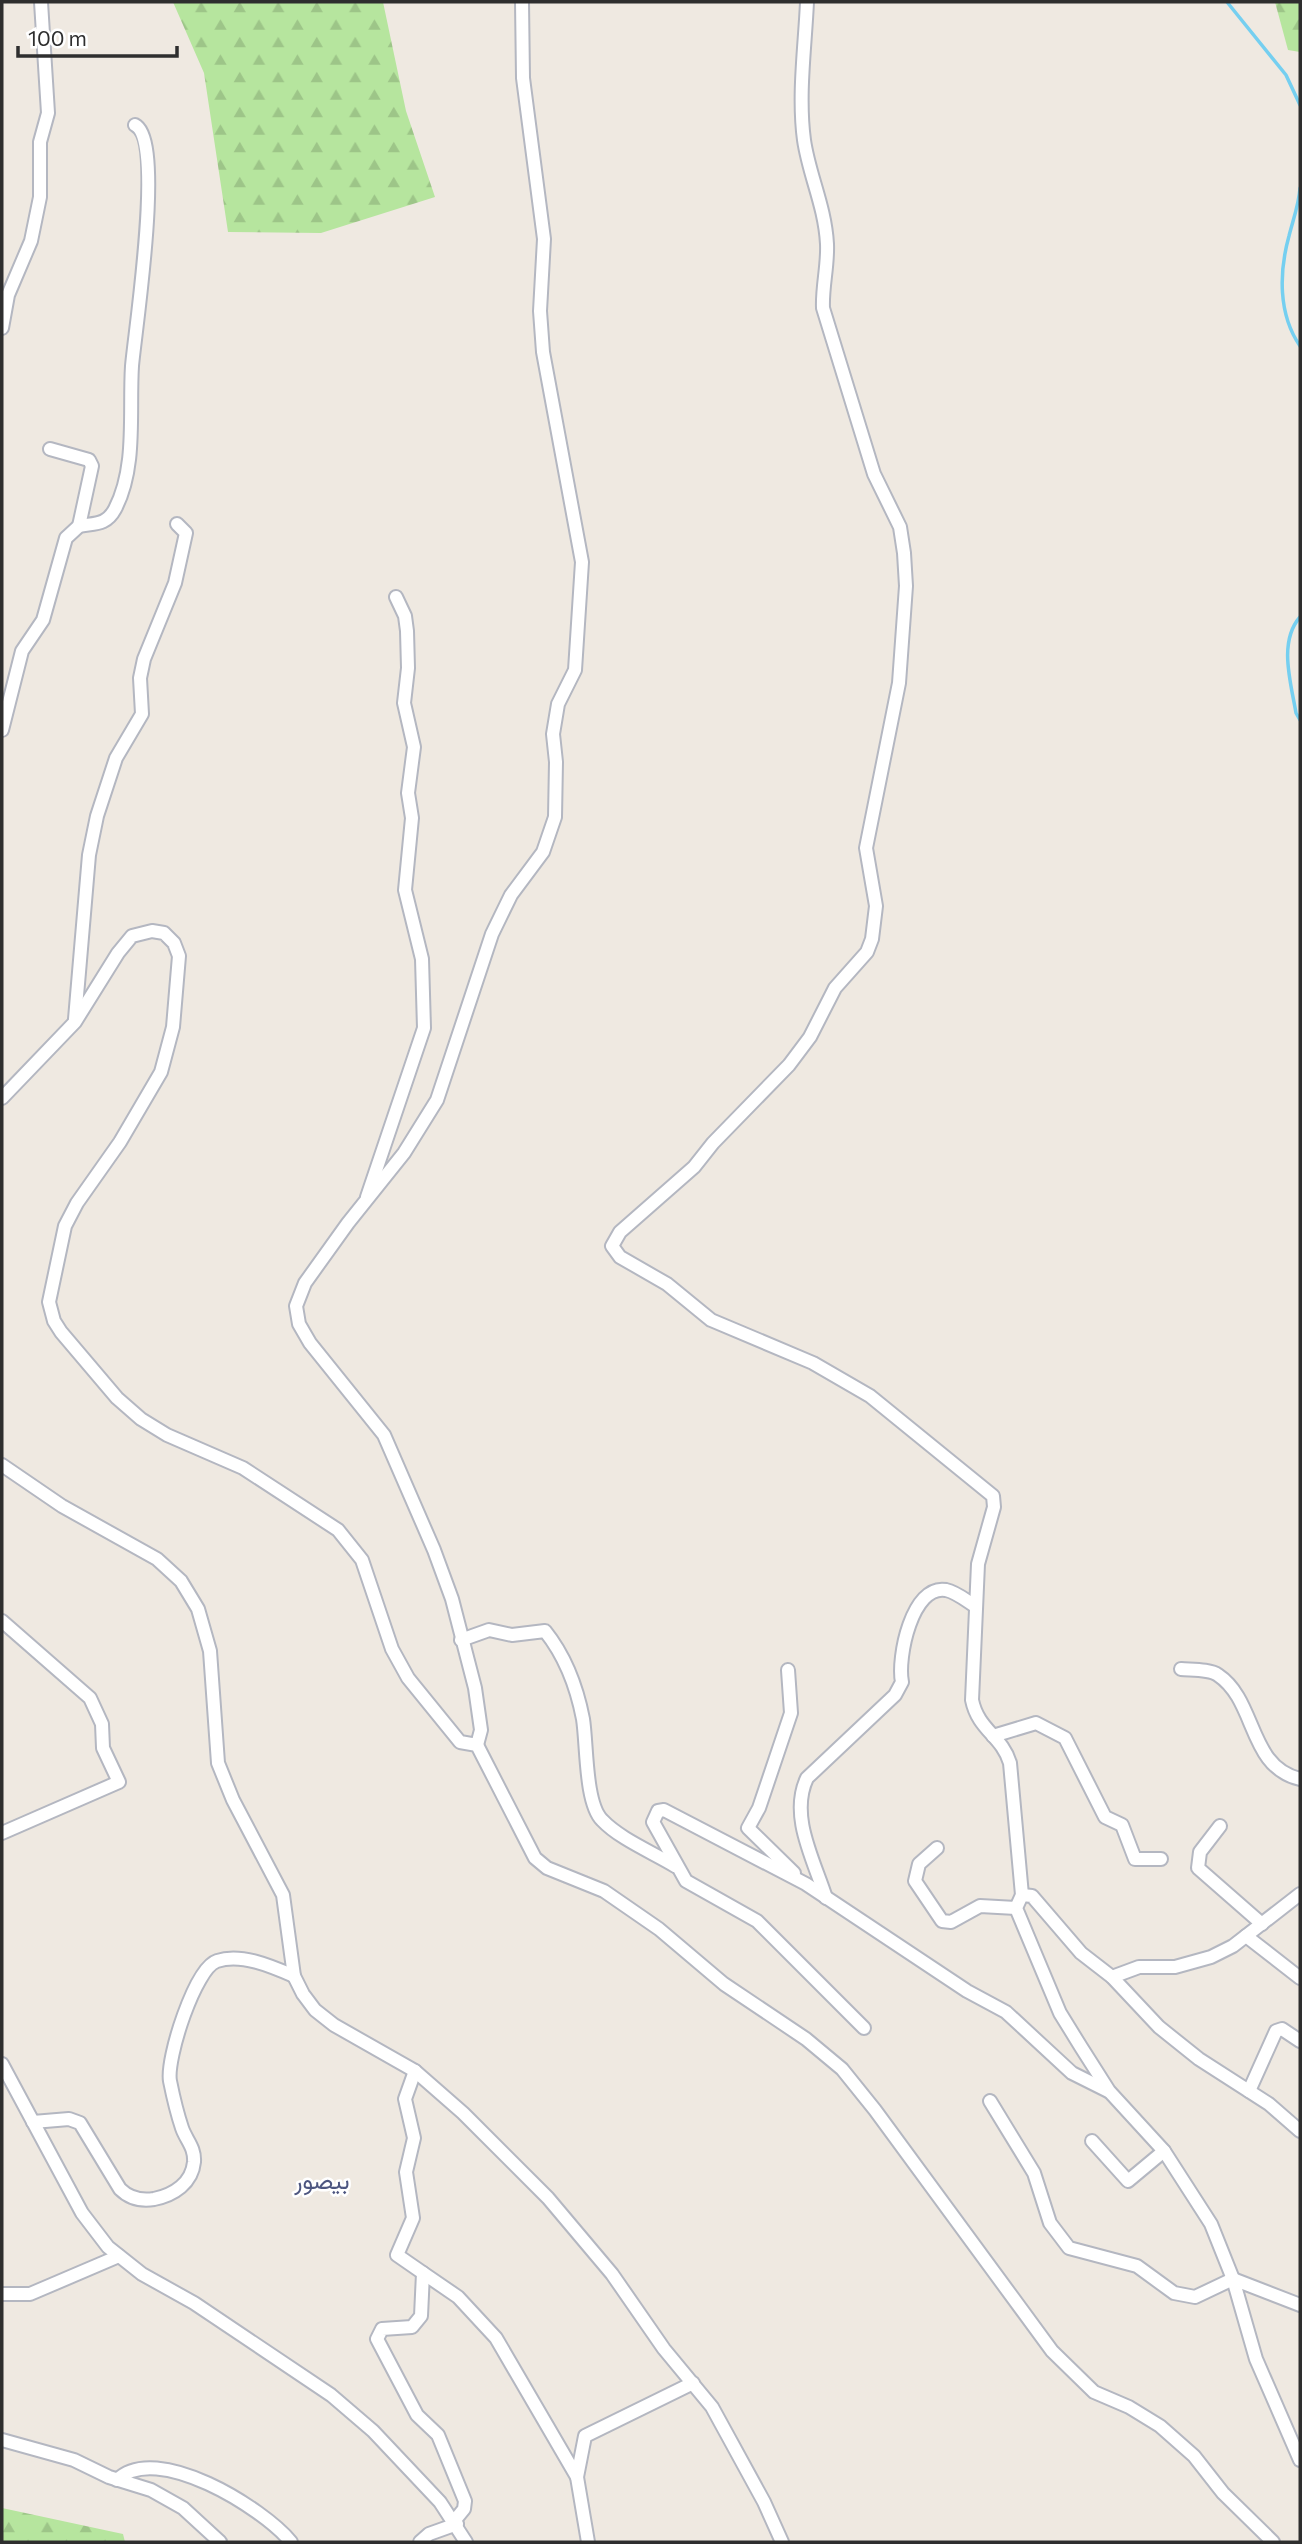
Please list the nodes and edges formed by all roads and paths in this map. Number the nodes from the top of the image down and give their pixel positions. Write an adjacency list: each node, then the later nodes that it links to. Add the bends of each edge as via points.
1 (41, 2): 5 (street, via 48,113 40,142 40,197)
2 (522, 2): 13 (street, via 523,78 544,239 543,352 582,562 575,670 555,719 555,817 543,852 497,923 436,1100 404,1153)
3 (807, 2): 15 (street, via 802,111 805,144 824,218 823,308 874,474 900,527 904,553 900,683 866,848 876,906 874,931 867,952 835,988 795,1059 694,1167 620,1232 612,1246 620,1257 667,1284 711,1320 813,1363 870,1396 993,1496 978,1564)
4 (135, 125): 8 (street, via 146,138 148,181 125,480 115,509 102,524)
5 (2, 328)
6 (50, 449): 8 (street, via 89,460 92,466)
7 (177, 524): 11 (street, via 186,533 183,553 144,659 142,713 116,758 89,855)
8 (79, 526): 10 (street, via 66,538 43,620 22,651)
9 (396, 597): 13 (street, via 406,624 404,703 414,747 405,890 422,959 424,1028)
10 (2, 730)
11 (75, 1022): 12 (street); 21 (street, via 132,936 152,931 164,933 174,943 179,956 173,1027 162,1072 65,1226 50,1289 54,1321 117,1398 141,1419 243,1468 338,1530 362,1560 392,1649 408,1678 460,1742)
12 (2, 1098)
13 (366, 1200): 17 (street, via 305,1283 296,1306 299,1324 384,1435 448,1587)
14 (2, 1465): 35 (street, via 62,1506 157,1559 175,1573 193,1599 211,1651 218,1763 283,1895)
15 (975, 1606): 20 (street, via 972,1700 977,1718); 30 (street, via 947,1590 931,1592 919,1601 899,1667 902,1682 895,1695 807,1778 799,1808)
16 (2, 1621): 24 (street, via 90,1698 102,1724 103,1748 119,1782)
17 (461, 1640): 21 (street, via 481,1730); 27 (street, via 489,1630 512,1635 545,1630 559,1648 575,1687 596,1813)
18 (1181, 1669): 22 (street, via 1217,1673 1240,1696 1266,1757)
19 (788, 1670): 28 (street, via 791,1713 748,1828)
20 (993, 1736): 26 (street, via 1036,1723 1065,1738 1105,1817 1122,1825 1135,1859); 29 (street, via 1005,1747 1010,1763)
21 (477, 1745): 66 (street, via 535,1858 547,1868 604,1891 842,2069 1052,2351 1094,2392 1129,2407 1169,2434)
22 (1300, 1779)
23 (1220, 1826): 33 (street, via 1200,1852 1198,1868)
24 (2, 1833)
25 (936, 1849): 32 (street, via 919,1864 915,1881 942,1920 951,1922 980,1906)
26 (1161, 1859)
27 (675, 1866): 28 (street, via 653,1822 658,1811 664,1810); 38 (street, via 693,1886 757,1921)
28 (806, 1885): 30 (street)
29 (1022, 1895): 32 (street); 36 (street, via 1032,1896 1081,1953)
30 (826, 1898): 42 (street, via 1006,2012 1072,2073)
31 (1297, 1902): 33 (street)
32 (1016, 1908): 42 (street, via 1060,2013)
33 (1262, 1923): 34 (street)
34 (1246, 1936): 36 (street, via 1234,1947 1191,1964 1139,1967); 37 (street)
35 (294, 1976): 41 (street, via 308,2002 324,2018); 45 (street, via 245,1960 217,1961 204,1971 169,2065 180,2122 194,2155 189,2179 176,2191 151,2199 130,2197 120,2189 80,2123 69,2119)
36 (1112, 1977): 43 (street, via 1183,2047)
37 (1300, 1979)
38 (864, 2028)
39 (1300, 2041): 43 (street, via 1282,2029 1276,2031)
40 (2, 2064): 45 (street)
41 (415, 2071): 50 (street, via 405,2099 414,2138 406,2172 413,2218 397,2255); 54 (street, via 548,2198)
42 (1109, 2091): 48 (street)
43 (1249, 2091): 46 (street)
44 (990, 2101): 51 (street, via 1034,2174 1050,2223 1069,2248 1137,2266 1174,2293 1195,2297)
45 (33, 2122): 49 (street, via 90,2224)
46 (1300, 2131)
47 (1092, 2141): 48 (street, via 1128,2181)
48 (1164, 2151): 51 (street, via 1211,2224)
49 (119, 2256): 52 (street, via 30,2294); 59 (street, via 331,2395 373,2431)
50 (423, 2273): 57 (street, via 458,2297 496,2338); 59 (street, via 419,2321 412,2327 382,2329 377,2339 417,2415 438,2435 465,2501)
51 (1233, 2279): 53 (street); 56 (street, via 1256,2359)
52 (2, 2294)
53 (1300, 2305)
54 (693, 2383): 57 (street, via 587,2434); 65 (street, via 726,2430)
55 (2, 2440): 58 (street, via 74,2460)
56 (1300, 2460)
57 (577, 2477): 64 (street)
58 (117, 2480): 60 (street, via 170,2500); 61 (street, via 135,2468 206,2482 258,2512)
59 (456, 2522): 62 (street); 63 (street)
60 (220, 2542)
61 (291, 2542)
62 (419, 2542)
63 (466, 2542)
64 (587, 2542)
65 (782, 2542)
66 (1273, 2542)

